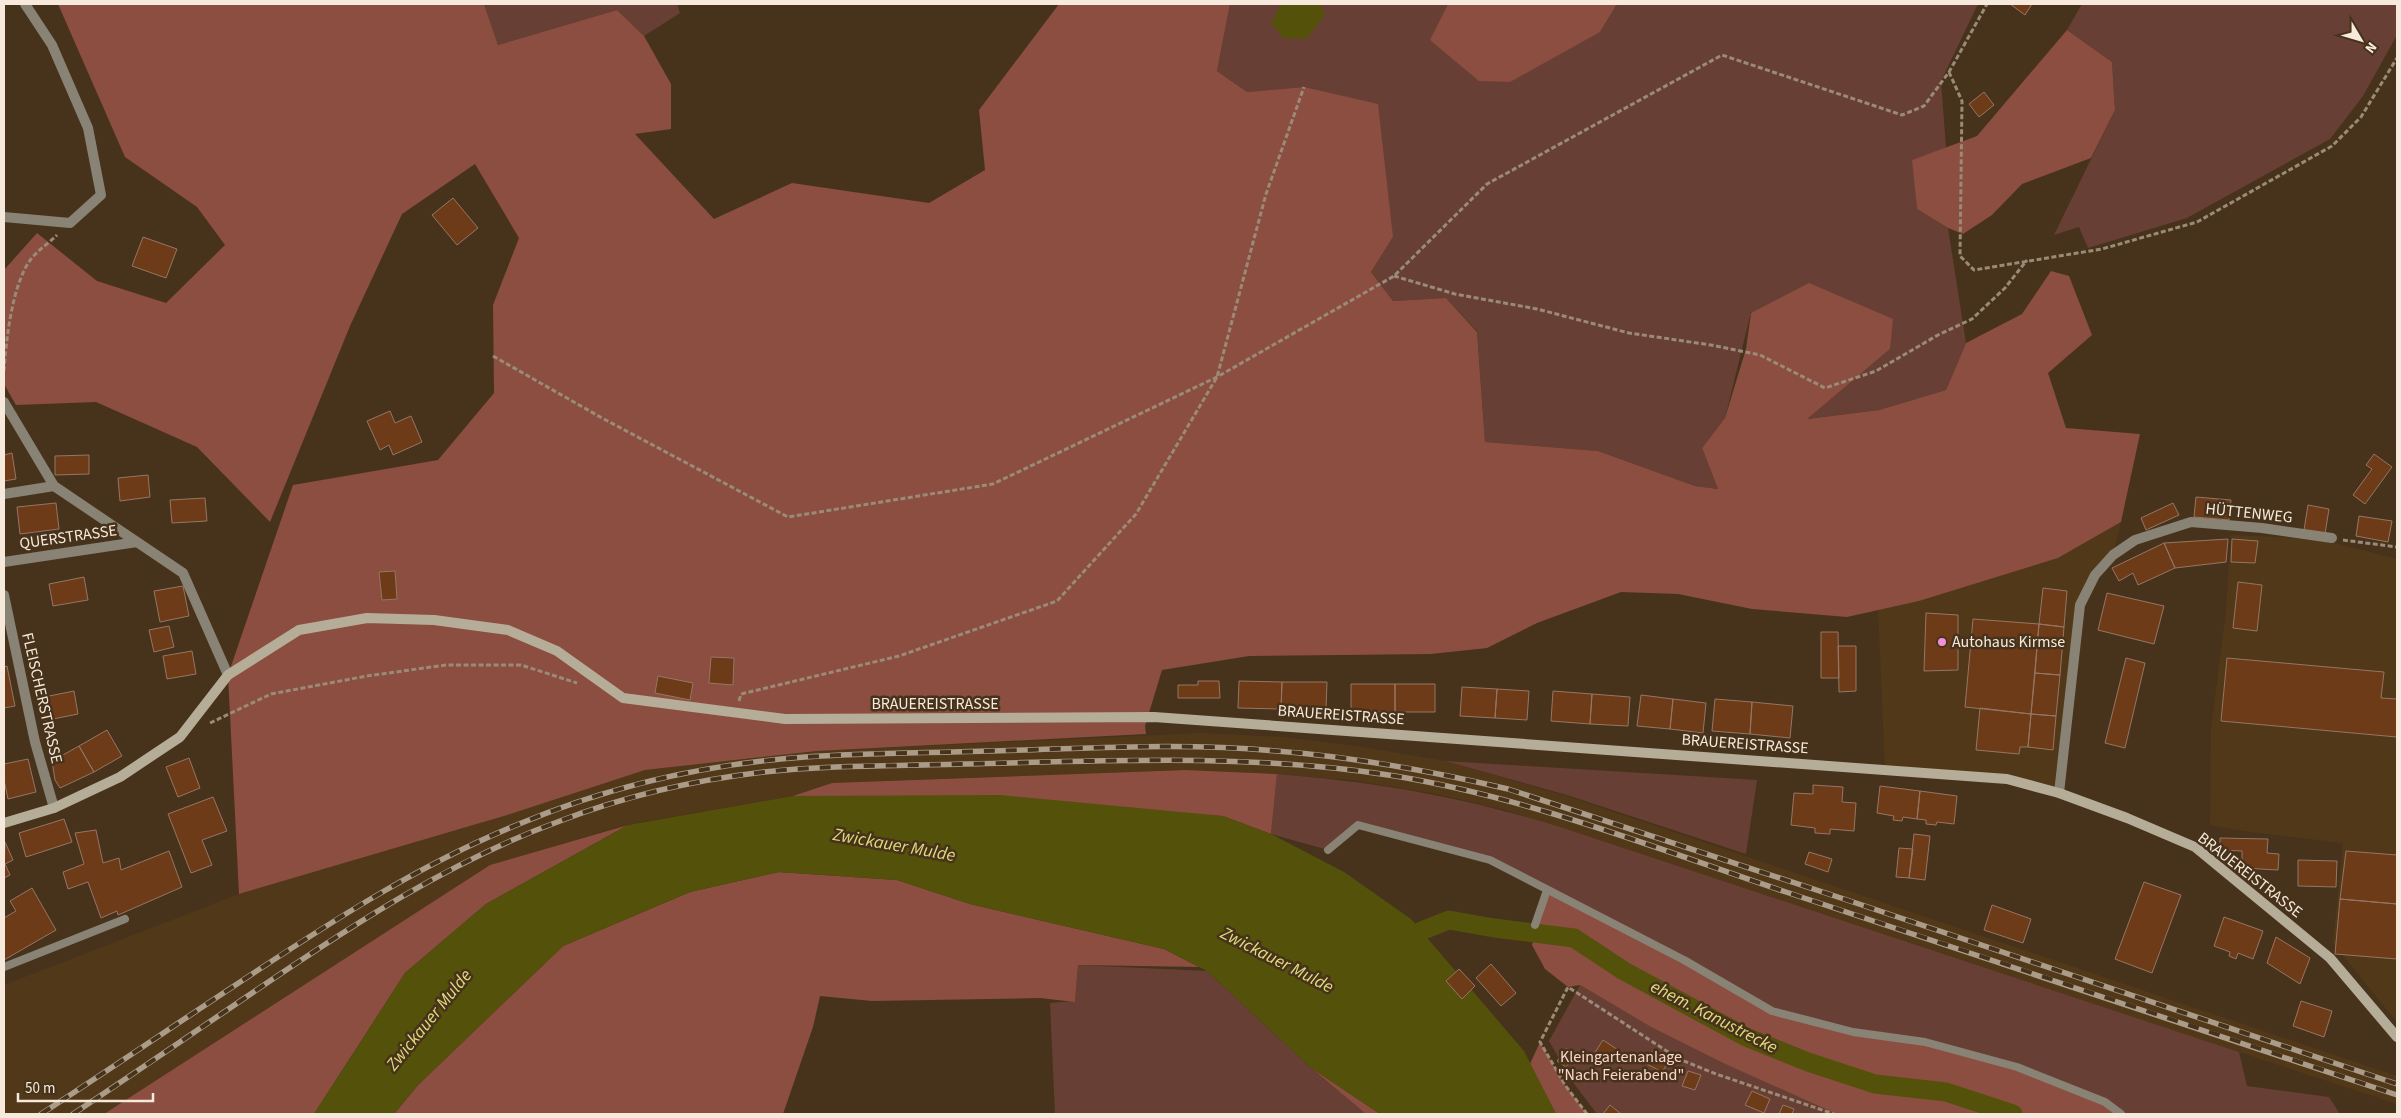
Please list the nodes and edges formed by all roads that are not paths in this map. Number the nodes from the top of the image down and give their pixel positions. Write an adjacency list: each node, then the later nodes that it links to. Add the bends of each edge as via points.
1 (25, 4): 2 (street, via 52,45 88,128 101,195 70,223)
2 (4, 217)
3 (4, 402): 4 (street)
4 (54, 486): 5 (street); 7 (street)
5 (4, 494)
6 (2332, 538): 11 (street, HÜTTENWEG, via 2191,522 2135,540 2113,555 2095,576 2080,606)
7 (137, 542): 8 (street, QUERSTRASSE); 10 (street, via 183,573)
8 (4, 562)
9 (4, 595): 12 (street, FLEISCHERSTRASSE, via 35,742)
10 (228, 674): 11 (street, BRAUEREISTRASSE, via 298,630 367,618 434,620 516,634 557,651 623,698 735,713 794,719 1154,717 2006,779); 12 (street, via 180,736 120,777)
11 (2059, 793): 19 (street, BRAUEREISTRASSE, via 2195,847 2330,958)
12 (54, 808): 13 (street)
13 (4, 823)
14 (1328, 850): 15 (lane, via 1358,824 1490,860)
15 (1547, 890): 17 (lane); 20 (lane, via 1684,960 1772,1011 1853,1032 1925,1042 2017,1066 2106,1102)
16 (125, 919): 18 (lane)
17 (1535, 925)
18 (4, 967)
19 (2397, 1037)
20 (2122, 1114)

